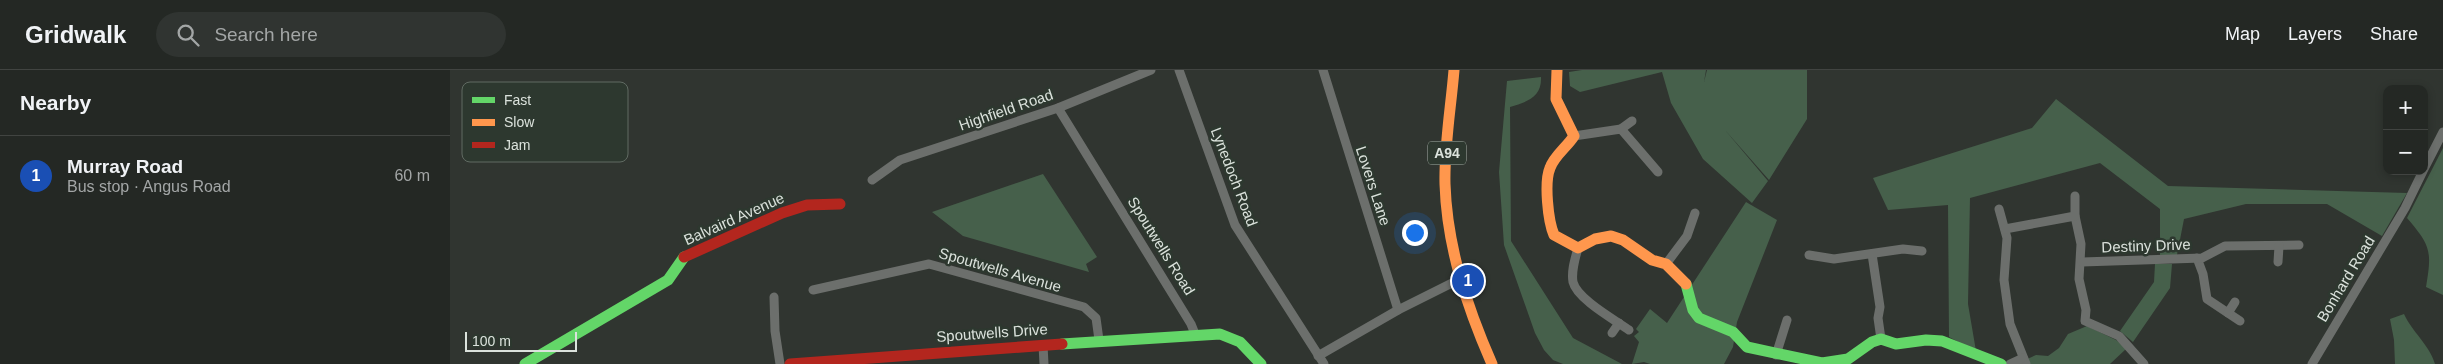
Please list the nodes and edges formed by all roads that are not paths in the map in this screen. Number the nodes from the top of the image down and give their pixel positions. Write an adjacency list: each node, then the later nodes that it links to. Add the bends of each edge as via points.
1 (1151, 70): 6 (street, Highfield Road)
2 (1179, 70): 47 (street, Lynedoch Road, via 1235,225)
3 (1323, 70): 35 (street, Lovers Lane)
4 (1454, 70): 31 (street, A94, via 1449,110 1446,206)
5 (1556, 70): 10 (street, via 1556,99)
6 (1058, 108): 14 (street, Highfield Road, via 900,160); 42 (street, Spoutwells Road, via 1192,324)
7 (1632, 121): 8 (street)
8 (1621, 129): 10 (street); 12 (street)
9 (2443, 132): 11 (street, Bonhard Road)
10 (1574, 136): 23 (street, via 1550,167 1548,179 1553,234)
11 (2428, 162)
12 (1658, 172)
13 (2421, 175): 59 (street, Bonhard Road)
14 (872, 180)
15 (2075, 196): 19 (street)
16 (840, 204): 49 (street, Balvaird Avenue, via 807,204 682,258 668,280)
17 (1999, 209): 20 (street)
18 (1695, 213): 30 (street, via 1687,236)
19 (2075, 216): 20 (street); 28 (street)
20 (2005, 229): 48 (street, via 2004,280 2010,324)
21 (2279, 246): 22 (street, Destiny Drive); 27 (street, Destiny Drive, via 2225,246); 29 (street)
22 (2298, 246)
23 (1578, 248): 30 (street, via 1595,239 1611,236 1623,240 1652,260); 39 (street, via 1572,271 1574,284 1579,293)
24 (1922, 252): 25 (street, via 1902,249)
25 (1872, 254): 26 (street, via 1834,259); 43 (street)
26 (1809, 255)
27 (2197, 258): 28 (street, Destiny Drive); 36 (street, via 2206,299)
28 (2082, 262): 58 (street, via 2080,279 2086,321 2119,336)
29 (2278, 262)
30 (1666, 264): 46 (street, via 1687,284 1693,310 1699,318 1733,332 1748,347)
31 (1460, 280): 35 (street); 55 (street, A94)
32 (813, 290): 44 (street, Spoutwells Avenue, via 929,264 1084,308 1096,318)
33 (774, 297): 50 (street)
34 (2235, 302): 36 (street)
35 (1398, 310): 47 (street)
36 (2228, 313): 38 (street)
37 (1787, 320): 46 (street)
38 (2240, 322)
39 (1619, 323): 40 (street); 41 (street)
40 (1629, 330)
41 (1612, 333)
42 (1195, 334): 44 (street, Spoutwells Drive); 53 (street, via 1226,334 1254,353)
43 (1881, 339): 46 (street, via 1848,359 1822,363); 56 (street, via 1896,344 1942,341)
44 (1099, 340): 45 (street, Spoutwells Drive)
45 (1043, 344): 51 (street, Spoutwells Drive); 52 (street)
46 (1776, 354)
47 (1318, 356): 54 (street, Lynedoch Road)
48 (2025, 361): 57 (street)
49 (525, 364)
50 (780, 364)
51 (790, 364)
52 (1044, 364)
53 (1261, 364)
54 (1324, 364)
55 (1492, 364)
56 (2000, 364)
57 (2010, 364)
58 (2144, 364)
59 (2312, 364)

